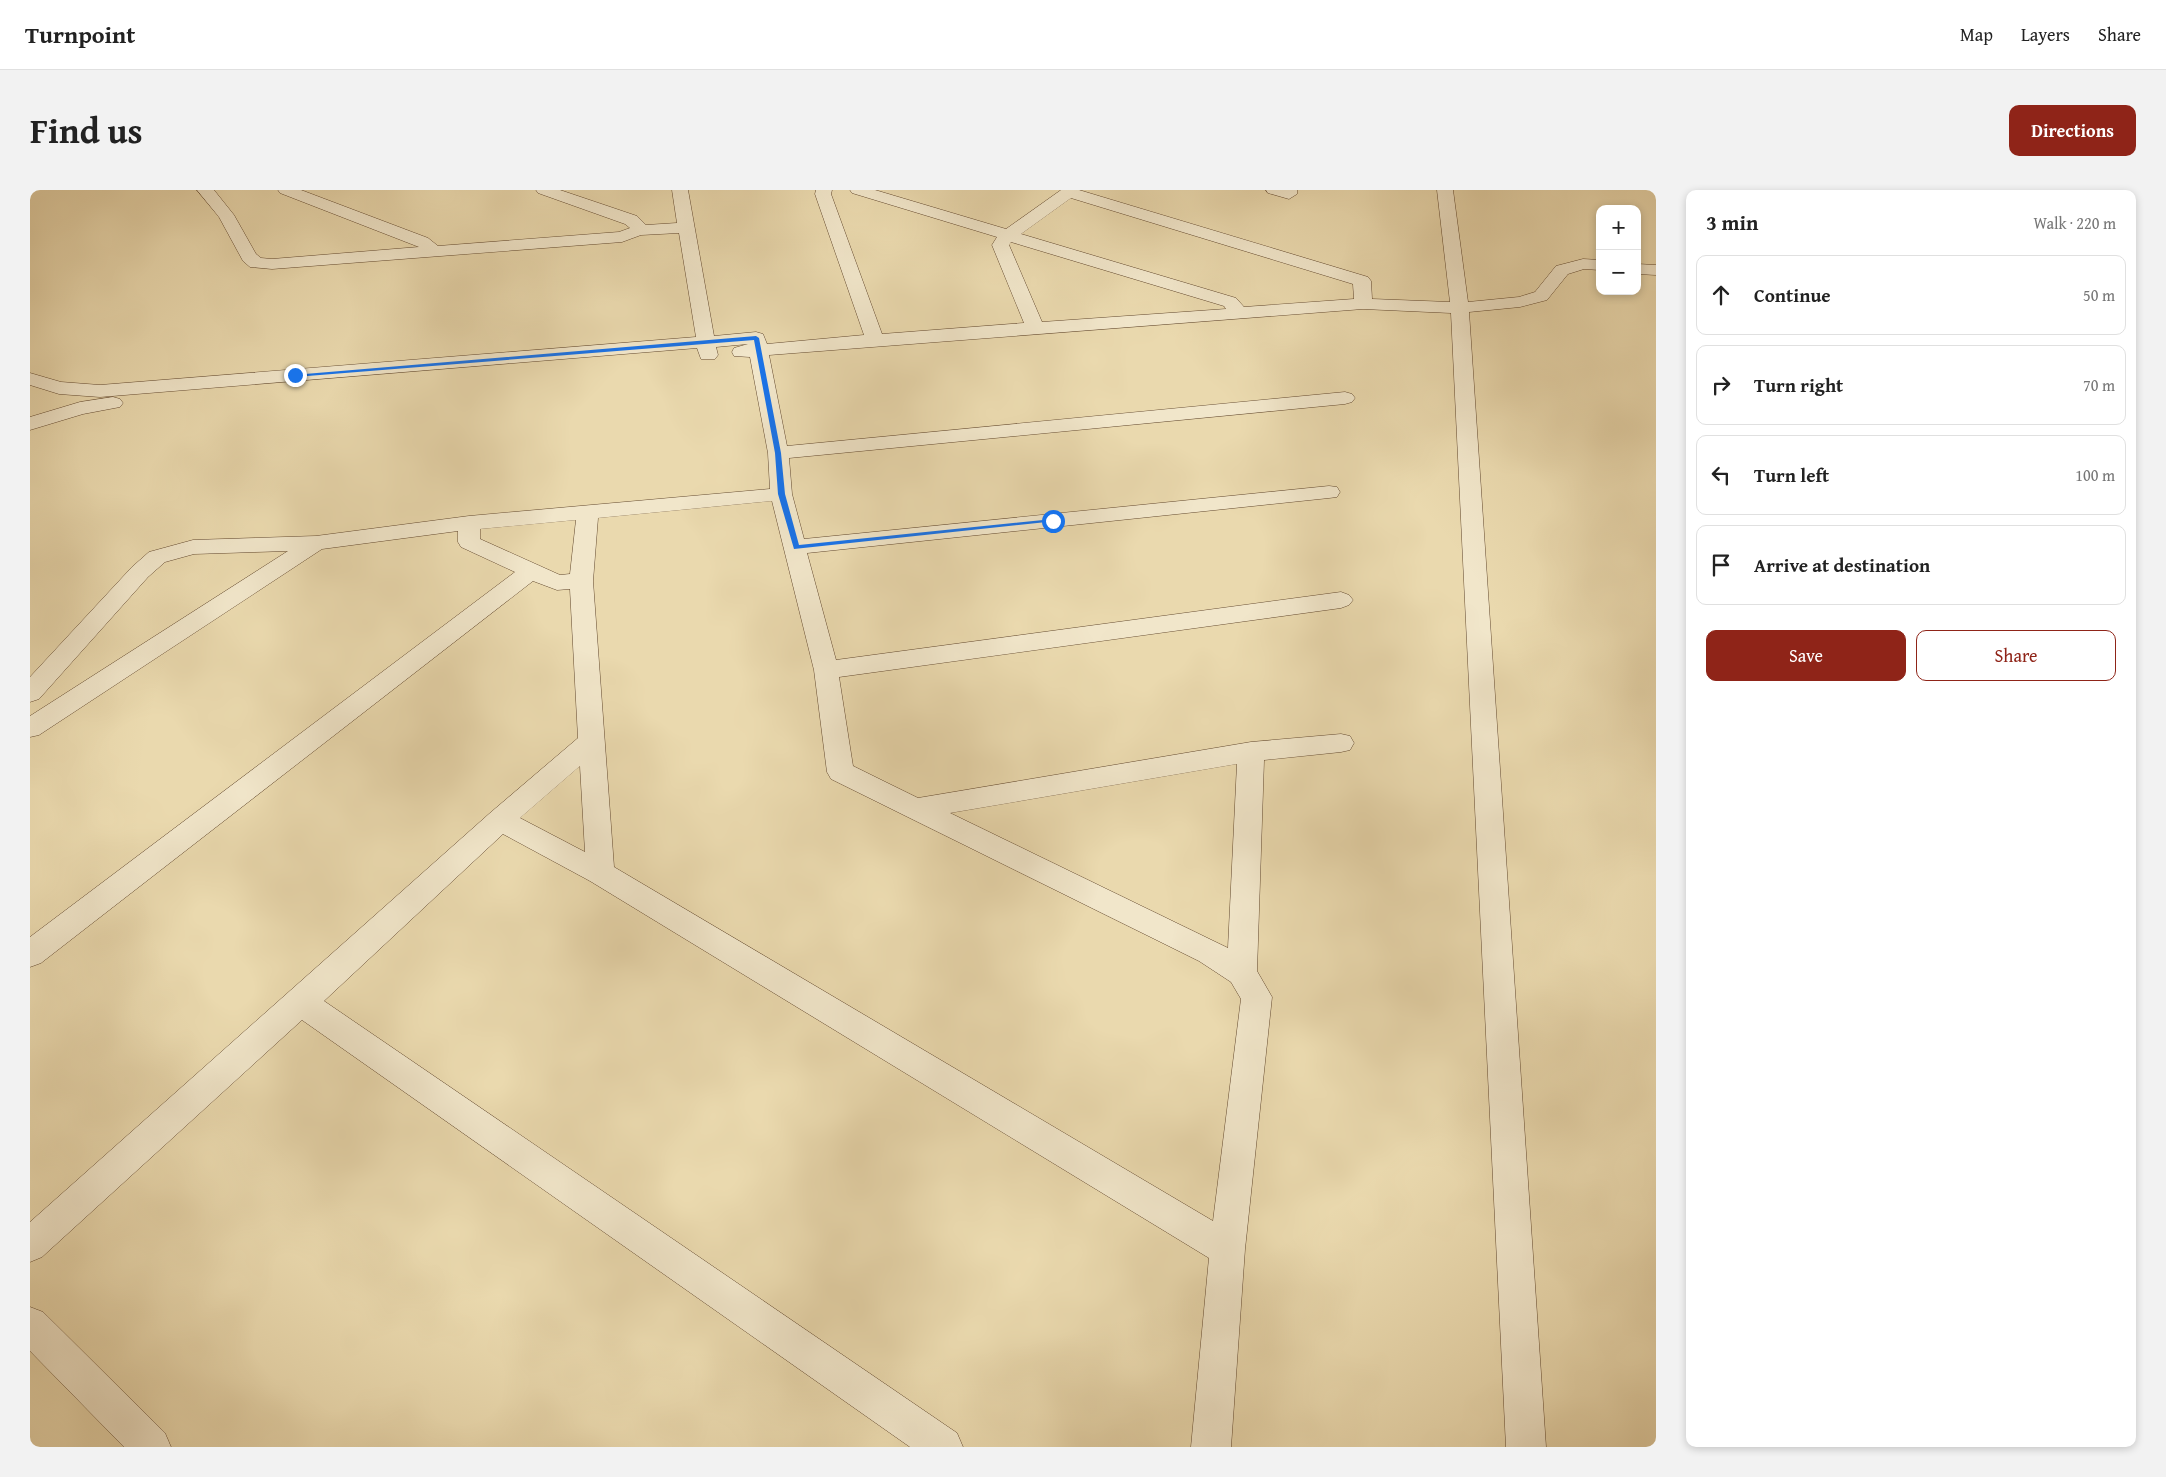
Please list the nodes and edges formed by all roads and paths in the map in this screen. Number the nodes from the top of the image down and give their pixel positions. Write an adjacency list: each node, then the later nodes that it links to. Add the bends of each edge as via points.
1 (205, 190): 14 (street, via 226,215 249,257 256,263)
2 (286, 190): 14 (street, via 422,242)
3 (544, 190): 12 (street, via 631,220 638,224)
4 (680, 190): 11 (street)
5 (824, 190): 22 (street)
6 (858, 190): 13 (street)
7 (1274, 190): 8 (street, via 1289,194)
8 (1289, 190)
9 (1445, 190): 19 (street)
10 (1066, 191): 13 (street); 18 (street, via 1362,281)
11 (685, 228): 12 (street); 24 (street)
12 (638, 230): 14 (street, via 622,237)
13 (1007, 236): 20 (street, via 1230,302); 21 (street, via 1000,245)
14 (431, 251)
15 (1596, 266): 19 (street, via 1583,264 1562,270 1541,296 1520,302)
16 (1641, 269): 17 (street)
17 (1656, 270)
18 (1363, 304): 19 (street); 20 (street)
19 (1460, 308): 56 (street)
20 (1239, 312): 21 (street)
21 (1035, 327): 22 (street)
22 (875, 340): 23 (street)
23 (758, 344): 24 (street); 28 (street)
24 (707, 349): 25 (street, via 100,391 66,389); 27 (street, via 99,405)
25 (30, 379)
26 (1345, 398): 28 (street)
27 (30, 424)
28 (778, 453): 30 (street)
29 (1329, 492): 34 (street)
30 (781, 494): 31 (street); 34 (street)
31 (588, 512): 32 (street); 36 (street)
32 (469, 523): 33 (street); 35 (street, via 469,542)
33 (316, 543): 39 (street, via 193,546 156,557); 40 (street)
34 (796, 547): 38 (street)
35 (530, 572): 36 (street, via 557,583); 47 (street)
36 (581, 581): 41 (street)
37 (1341, 600): 38 (street)
38 (826, 670): 44 (street, via 840,772)
39 (30, 693)
40 (30, 728)
41 (593, 740): 45 (street); 46 (street)
42 (1341, 743): 43 (street)
43 (1251, 752): 44 (street); 48 (street)
44 (914, 809): 48 (street, via 1210,952)
45 (500, 820): 46 (street); 49 (street)
46 (600, 873): 51 (street)
47 (30, 954)
48 (1242, 973): 51 (street, via 1256,997)
49 (301, 1002): 50 (street); 54 (street)
50 (30, 1245)
51 (1227, 1249): 55 (street)
52 (30, 1326): 53 (street)
53 (152, 1447)
54 (943, 1447)
55 (1211, 1447)
56 (1526, 1447)

